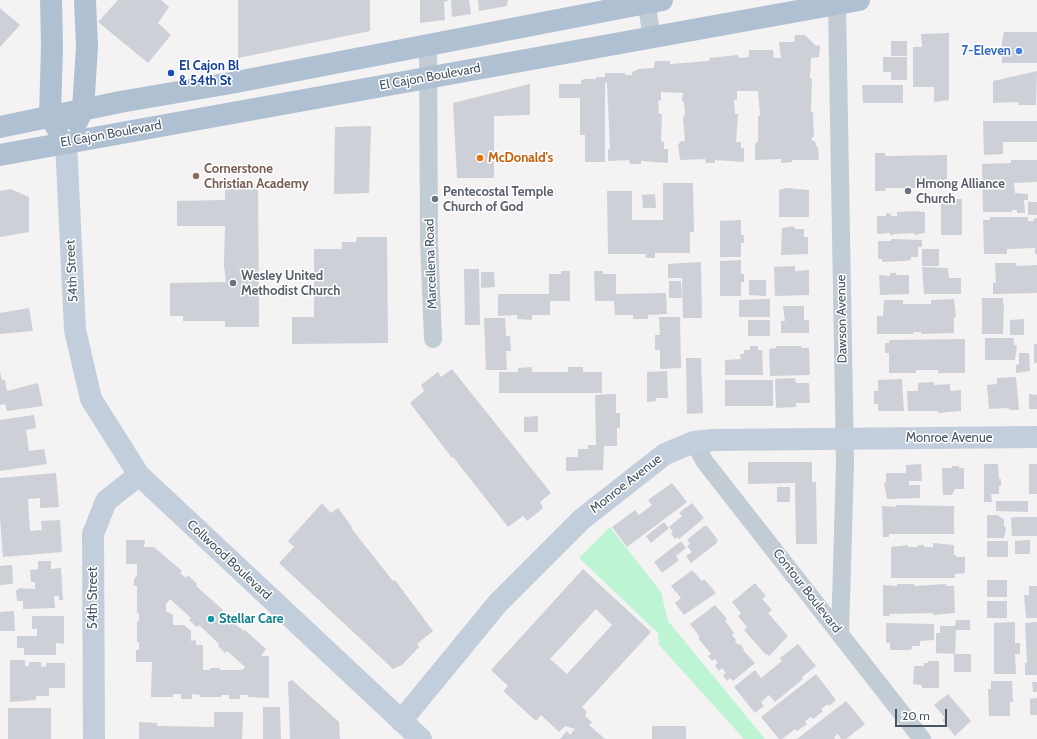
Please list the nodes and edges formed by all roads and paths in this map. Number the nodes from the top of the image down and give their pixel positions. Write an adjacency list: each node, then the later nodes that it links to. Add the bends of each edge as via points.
1 (50, 0): 10 (main road)
2 (85, 0): 9 (main road, via 87,47)
3 (859, 0): 5 (main road, El Cajon Boulevard)
4 (651, 1): 6 (street); 7 (main road)
5 (837, 5): 6 (main road, El Cajon Boulevard); 17 (street, Dawson Avenue)
6 (652, 38): 8 (main road, El Cajon Boulevard)
7 (428, 45): 8 (street, Marcellena Road); 9 (main road)
8 (428, 78): 12 (main road, El Cajon Boulevard); 14 (street, Marcellena Road, via 429,242)
9 (84, 109): 10 (main road); 12 (main road)
10 (50, 116): 11 (main road); 12 (main road, 54th Street)
11 (0, 128)
12 (66, 142): 13 (main road, El Cajon Boulevard); 15 (street, 54th Street, via 75,330)
13 (0, 155)
14 (433, 339)
15 (91, 399): 19 (street, Collwood Boulevard)
16 (1037, 437): 17 (street, Monroe Avenue)
17 (844, 439): 18 (street, Monroe Avenue); 20 (street, Dawson Avenue)
18 (694, 442): 20 (street, Contour Boulevard, via 705,462); 21 (street, Monroe Avenue, via 665,454 582,519 498,603)
19 (139, 475): 21 (street, Collwood Boulevard); 22 (street, 54th Street, via 106,501 93,534)
20 (840, 634): 24 (street, Contour Boulevard)
21 (401, 721): 23 (street, Collwood Boulevard)
22 (94, 739)
23 (421, 739)
24 (922, 739)

